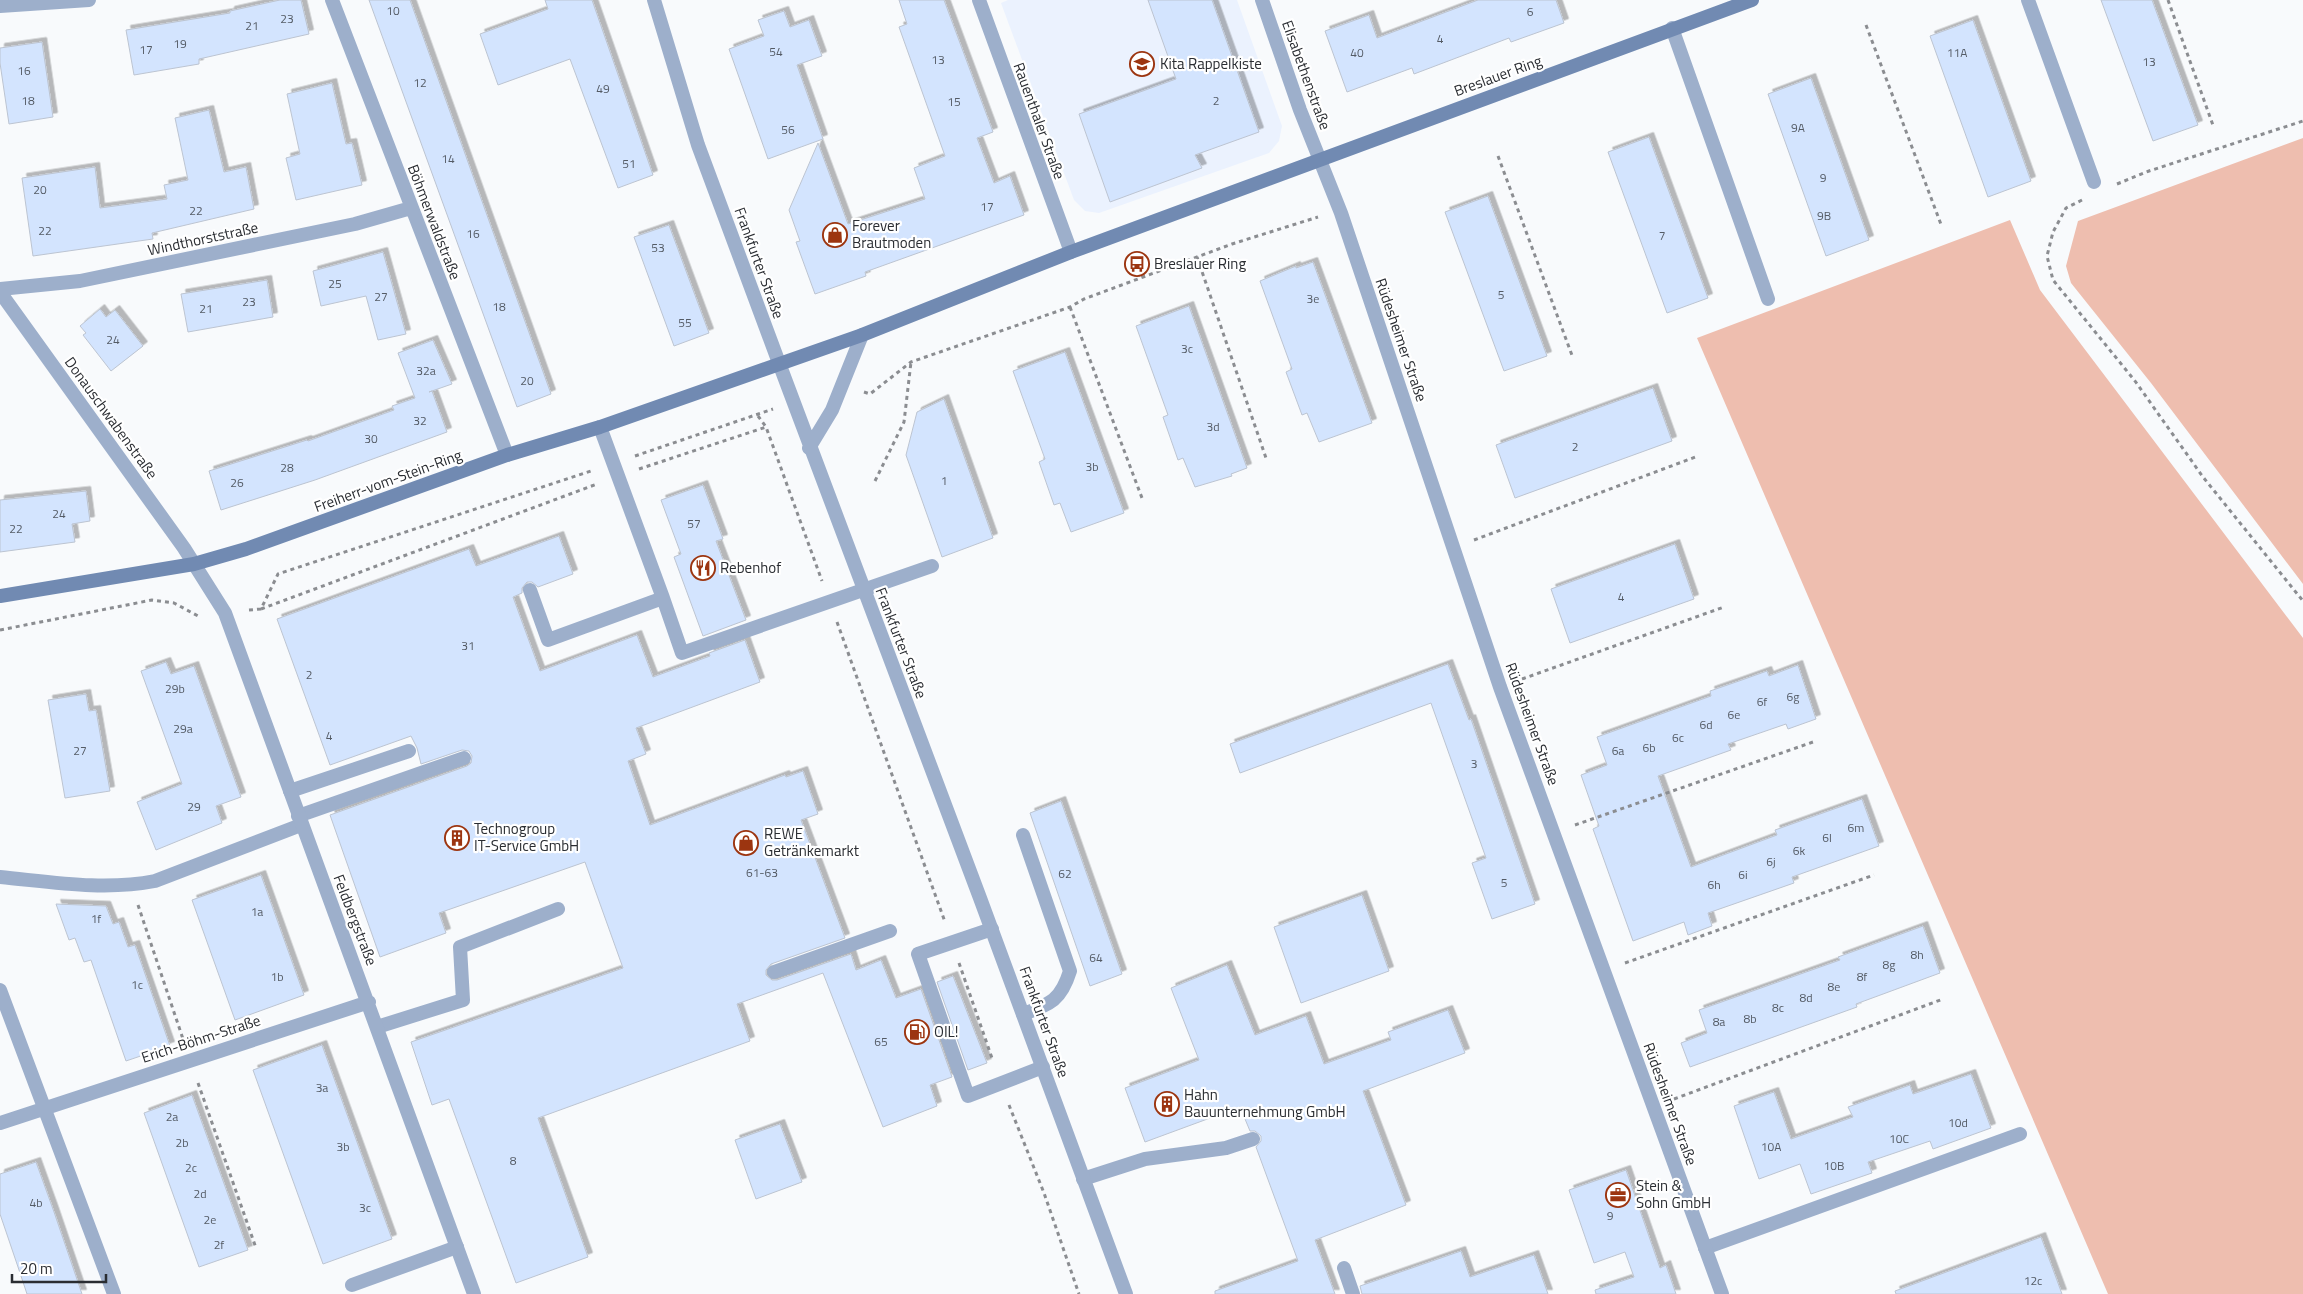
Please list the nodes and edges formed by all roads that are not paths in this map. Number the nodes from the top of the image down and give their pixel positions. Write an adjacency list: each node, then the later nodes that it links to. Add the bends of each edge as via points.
1 (89, 0): 8 (street)
2 (332, 0): 12 (street, Böhmerwaldstraße)
3 (654, 0): 17 (street, Frankfurter Straße, via 698,145)
4 (979, 0): 13 (street, Rauenthaler Straße)
5 (1262, 0): 10 (street, Elisabethenstraße)
6 (1752, 0): 9 (main road, Breslauer Ring)
7 (2028, 0): 11 (street)
8 (0, 6)
9 (1672, 28): 10 (main road, Breslauer Ring); 15 (street)
10 (1320, 161): 13 (main road, Breslauer Ring); 48 (street, Rüdesheimer Straße, via 1341,213 1500,687)
11 (2093, 188)
12 (411, 208): 14 (street, Windthorststraße, via 356,224 80,281); 20 (street, Böhmerwaldstraße)
13 (1071, 252): 16 (main road, Breslauer Ring)
14 (0, 290): 21 (street, Donauschwabenstraße)
15 (1768, 299)
16 (862, 335): 17 (main road, Breslauer Ring); 19 (street, via 832,410)
17 (778, 363): 18 (main road, Freiherr-vom-Stein-Ring); 19 (street, Frankfurter Straße)
18 (600, 427): 20 (main road, Freiherr-vom-Stein-Ring); 26 (street)
19 (809, 448): 24 (street, Frankfurter Straße)
20 (507, 455): 21 (main road, Freiherr-vom-Stein-Ring, via 326,521)
21 (194, 564): 25 (main road, Freiherr-vom-Stein-Ring); 29 (street, Feldbergstraße, via 225,613)
22 (932, 566): 24 (street)
23 (530, 590): 26 (street, via 548,640)
24 (864, 591): 26 (street, via 682,653); 34 (street, Frankfurter Straße)
25 (0, 596)
26 (663, 598)
27 (408, 751): 29 (street)
28 (464, 758): 30 (street)
29 (290, 791): 30 (street, Feldbergstraße)
30 (300, 821): 32 (street, via 155,881 131,886); 38 (street, Feldbergstraße)
31 (1023, 835): 39 (street, via 1070,971 1057,999)
32 (0, 877)
33 (558, 909): 40 (street, via 460,947 463,1000)
34 (992, 929): 39 (street, Frankfurter Straße); 41 (street, via 918,954 968,1096)
35 (890, 931): 36 (street)
36 (774, 972)
37 (0, 990): 42 (street)
38 (369, 1002): 40 (street, Feldbergstraße); 42 (street, Erich-Böhm-Straße)
39 (1023, 1014): 41 (street, Frankfurter Straße)
40 (377, 1027): 47 (street, Feldbergstraße)
41 (1043, 1067): 46 (street, Frankfurter Straße)
42 (43, 1108): 43 (street, Erich-Böhm-Straße); 51 (street)
43 (0, 1123)
44 (2020, 1134): 48 (street)
45 (1253, 1139): 46 (street, via 1226,1148 1145,1159)
46 (1083, 1179): 53 (street, Frankfurter Straße)
47 (457, 1246): 50 (street); 52 (street, Feldbergstraße)
48 (1705, 1248): 55 (street, Rüdesheimer Straße)
49 (1344, 1268): 54 (street)
50 (352, 1285)
51 (114, 1294)
52 (474, 1294)
53 (1126, 1294)
54 (1353, 1294)
55 (1722, 1294)

